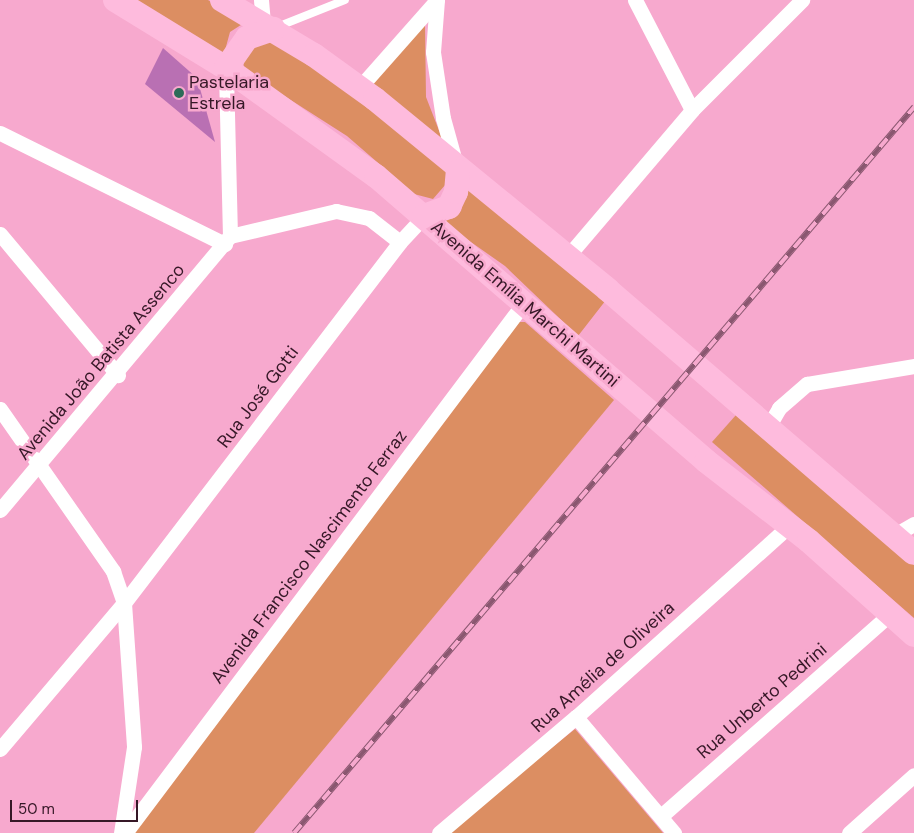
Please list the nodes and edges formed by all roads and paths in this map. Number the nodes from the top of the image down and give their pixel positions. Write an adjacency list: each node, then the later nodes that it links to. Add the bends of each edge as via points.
1 (115, 0): 9 (main road, Avenida Emília Marchi Martini)
2 (222, 0): 8 (main road)
3 (261, 0): 8 (street)
4 (345, 0): 8 (lane)
5 (437, 0): 10 (street); 13 (street, via 433,52 443,118)
6 (635, 0): 11 (street)
7 (802, 0): 11 (street)
8 (268, 27): 9 (main road, via 247,38); 10 (main road)
9 (226, 68): 14 (main road, Avenida Emília Marchi Martini, via 376,176); 16 (street)
10 (360, 87): 13 (main road)
11 (692, 110): 18 (street)
12 (0, 133): 16 (street)
13 (458, 172): 14 (main road, via 456,192 448,207); 18 (main road)
14 (424, 216): 17 (street, Rua José Gotti); 19 (main road, Avenida Emília Marchi Martini)
15 (0, 234): 21 (street)
16 (227, 240): 17 (street, via 336,211 368,218); 21 (street, Avenida João Batista Assenco)
17 (400, 242): 30 (street, Rua José Gotti)
18 (567, 257): 23 (main road)
19 (523, 304): 27 (main road, Avenida Emília Marchi Martini, via 706,461); 38 (street, Avenida Francisco Nascimento Ferraz)
20 (914, 366): 23 (street, via 807,384 779,408)
21 (118, 375): 24 (street, Avenida João Batista Assenco)
22 (0, 409): 24 (street)
23 (767, 429): 28 (main road)
24 (41, 463): 25 (street, Avenida João Batista Assenco); 30 (street, via 113,570)
25 (0, 510)
26 (914, 524): 28 (street)
27 (790, 525): 31 (main road, Avenida Emília Marchi Martini); 33 (street, Rua Amélia de Oliveira)
28 (893, 536): 29 (main road)
29 (914, 553)
30 (124, 603): 34 (street, Rua José Gotti); 37 (street, via 134,747)
31 (889, 615): 32 (main road, Avenida Emília Marchi Martini); 36 (street, Rua Unberto Pedrini)
32 (914, 635)
33 (576, 718): 36 (street); 39 (street, Rua Amélia de Oliveira)
34 (0, 749)
35 (914, 775): 41 (street)
36 (660, 816): 40 (street)
37 (121, 833)
38 (125, 833)
39 (439, 833)
40 (674, 833)
41 (849, 833)

